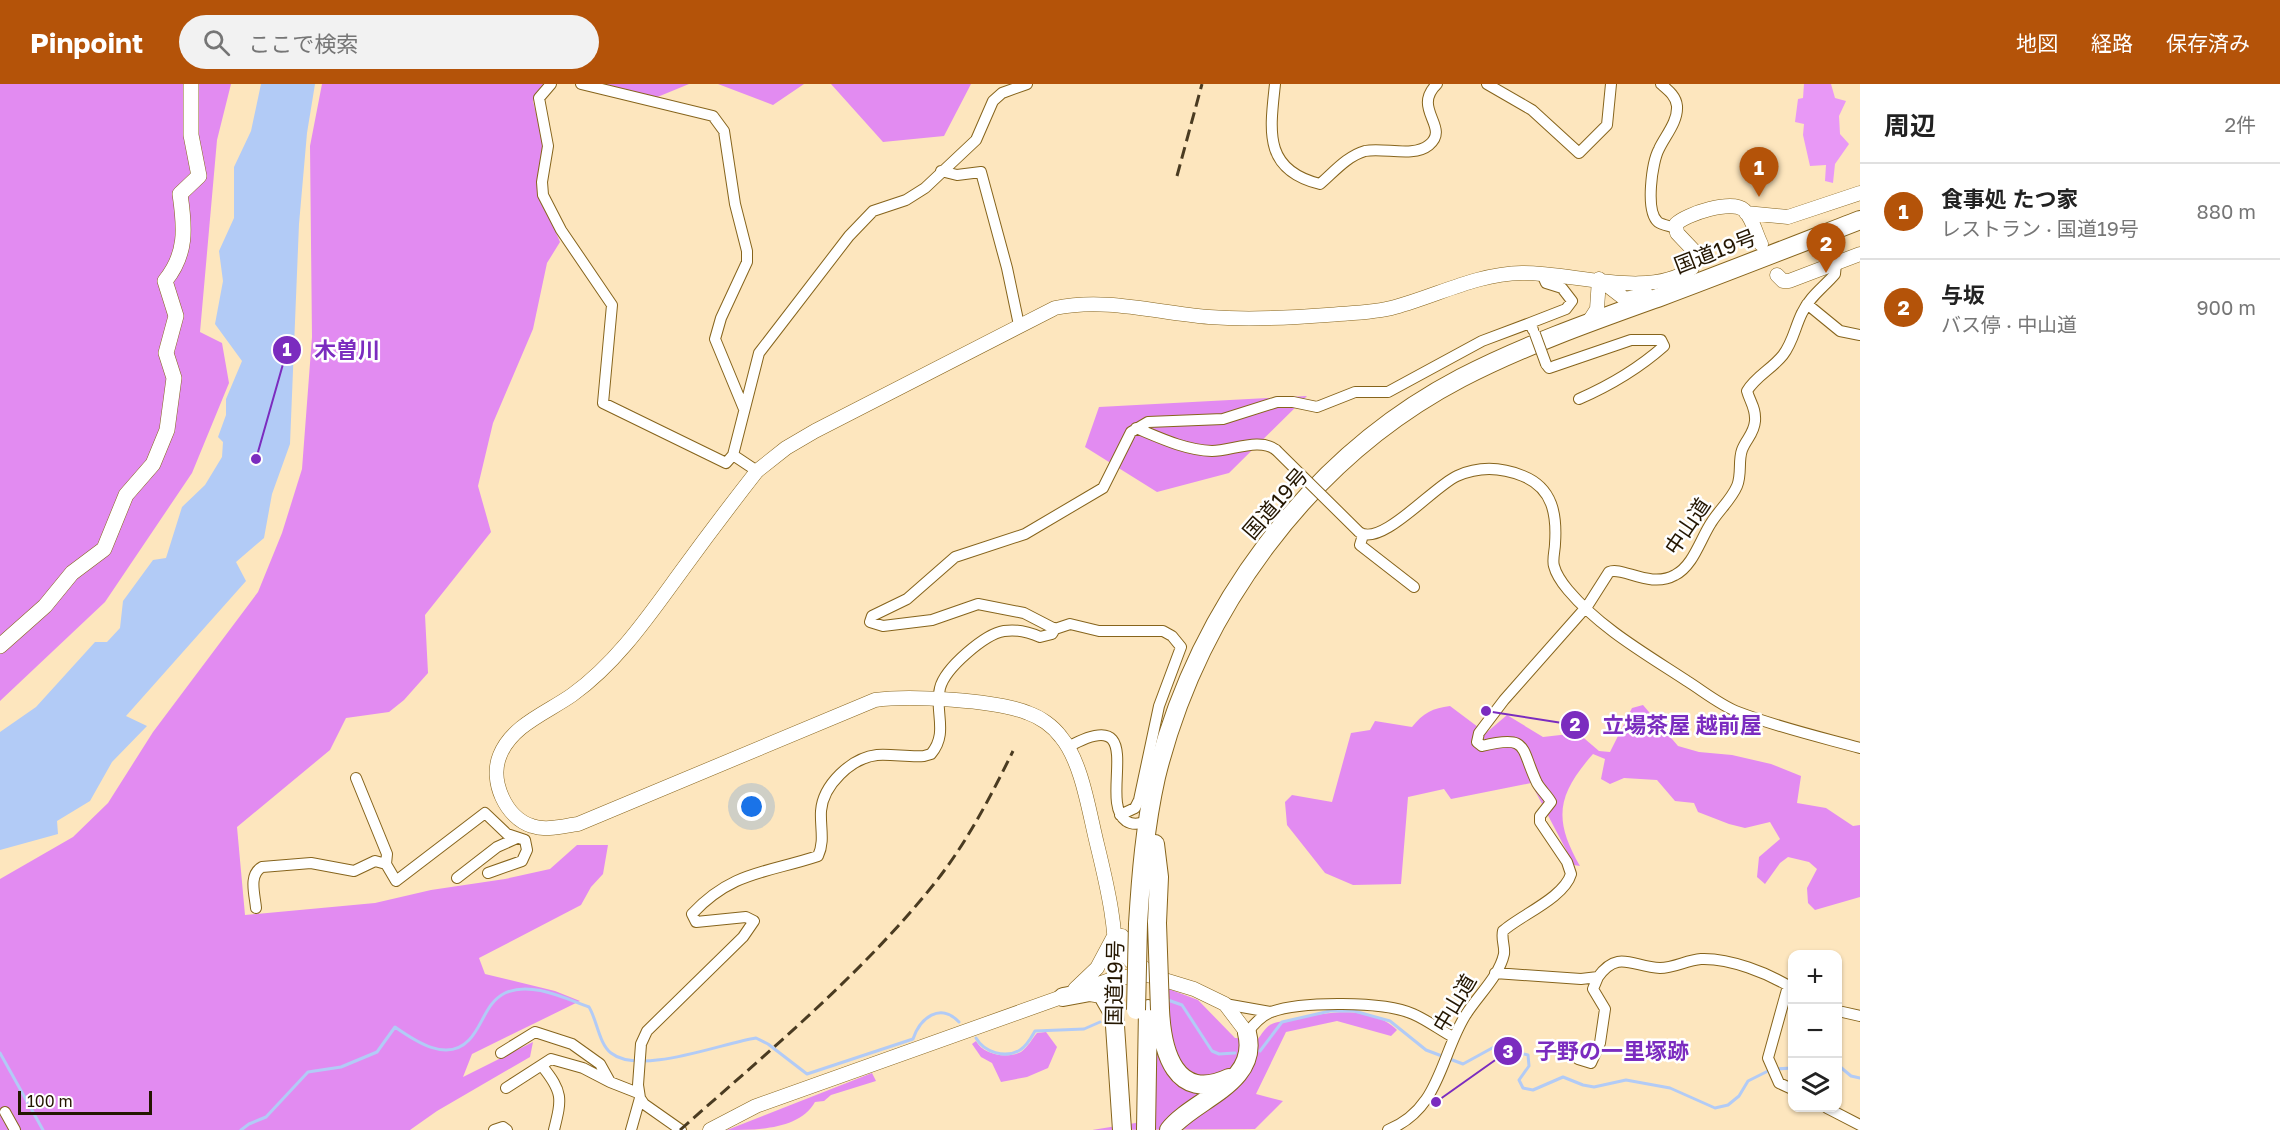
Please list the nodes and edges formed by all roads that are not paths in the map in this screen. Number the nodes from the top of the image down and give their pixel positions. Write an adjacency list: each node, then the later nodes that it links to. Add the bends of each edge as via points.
1 (190, 84): 37 (main road, via 190,135 199,176 180,194 183,232 178,265 165,281 176,316 166,353 174,378 167,430 153,464 126,495 104,549 72,573 45,606)
2 (551, 84): 31 (street, via 539,98 548,146 543,195 561,230 612,305 603,403 726,463)
3 (581, 84): 29 (street, via 713,116 724,131 747,262 715,339)
4 (1027, 84): 10 (street, via 1002,93 993,101 976,140)
5 (1275, 84): 6 (street, via 1270,136 1274,152 1292,173 1320,184 1362,152 1426,148 1438,132 1426,102)
6 (1437, 84)
7 (1487, 84): 8 (street, via 1532,110 1579,153 1606,125)
8 (1611, 84)
9 (1661, 84): 14 (street, via 1674,97 1677,108 1652,168 1652,214 1658,222)
10 (941, 171): 25 (street, via 957,175 981,172); 29 (street, via 906,200 873,211 849,236 759,353)
11 (1860, 193): 12 (street, via 1788,217)
12 (1746, 213): 14 (street, via 1733,206 1717,207 1680,221); 16 (street)
13 (1860, 220): 22 (highway, 国道19号)
14 (1675, 228): 21 (street, via 1696,253 1689,271 1646,283)
15 (1860, 231): 50 (highway, 国道19号, via 1486,378 1400,429 1344,476 1285,539 1246,593 1190,708 1155,844)
16 (1761, 244)
17 (1860, 254): 18 (street)
18 (1836, 264): 20 (street, via 1789,281); 23 (street, 中山道, via 1835,274)
19 (1542, 274): 21 (street); 25 (street, via 1480,277 1394,308 1327,315 1209,317 1095,303 1055,308); 26 (street, via 1546,283 1562,288 1572,301 1566,309)
20 (1777, 275)
21 (1599, 279): 22 (street, via 1625,299 1653,293); 24 (street, via 1597,309)
22 (1662, 296): 24 (highway, 国道19号)
23 (1808, 304): 27 (street, via 1840,331); 35 (street, 中山道, via 1788,349 1747,391 1754,405 1755,421 1742,448 1742,472 1737,487 1687,565 1675,575 1655,580 1611,571)
24 (1588, 323): 43 (highway, 国道19号, via 1493,363 1431,396 1356,450 1298,507 1242,579 1193,668 1165,745)
25 (1019, 325): 32 (street, via 815,431)
26 (1533, 328): 28 (street, bridge, via 1550,368 1631,340 1661,340 1664,346 1642,366); 30 (street, via 1482,341 1388,392 1355,392 1317,407 1277,402 1223,419 1148,422)
27 (1860, 335)
28 (1579, 399)
29 (744, 410): 31 (street)
30 (1136, 428): 33 (street, bridge, via 1173,444 1212,451 1264,445 1276,450); 36 (street, via 1121,446 1103,488 1025,534 955,557 907,599 869,619 872,624 883,626 932,620 978,604 1023,613)
31 (733, 455): 32 (street)
32 (757, 471): 44 (street, via 626,644 598,674 513,736 500,754 498,777 502,797 520,821)
33 (1361, 533): 34 (street, via 1360,545); 35 (street, via 1372,536 1384,531 1458,475 1486,468 1505,470 1542,488 1552,503 1557,521 1554,566 1569,591)
34 (1414, 587)
35 (1586, 608): 40 (street, via 1626,642 1737,712); 52 (street, 中山道, via 1479,733 1477,742 1482,746 1504,740 1517,744 1527,754 1537,781 1551,802 1540,822 1571,871 1566,884 1534,912 1503,931 1504,952)
36 (1055, 629): 38 (street, via 1040,637 1015,630 993,634 945,675); 42 (street, via 1070,624 1099,631 1163,630 1181,647 1159,706 1139,800 1135,808)
37 (0, 646)
38 (939, 699): 39 (street, via 1028,712 1051,726); 44 (street, via 875,700 578,825); 74 (street, via 940,738 931,754 869,757 828,786 821,810 822,846 818,856 752,873 711,897 692,914 696,922 746,917 754,921 743,937 647,1031 641,1044)
39 (1068, 747): 42 (street, via 1097,735 1114,743 1119,756 1116,806); 51 (street, via 1082,785)
40 (1860, 748)
41 (356, 778): 46 (street, via 387,854)
42 (1120, 815): 43 (street, via 1133,824)
43 (1148, 820): 50 (highway, 国道19号)
44 (534, 827): 45 (street)
45 (521, 839): 46 (street, via 507,834 485,813 396,881); 47 (street, via 527,850 522,861); 48 (street, via 497,847)
46 (386, 864): 49 (street, via 375,861 354,871 311,863 262,867 253,879)
47 (488, 873)
48 (457, 878)
49 (256, 908)
50 (1148, 924): 60 (highway, 国道19号, bridge)
51 (1115, 927): 54 (street); 55 (street, via 1120,927 1124,951 1132,965 1166,974); 58 (street, via 1097,969)
52 (1495, 973): 53 (street); 66 (street, 中山道)
53 (1598, 977): 56 (street, via 1620,960 1663,968 1702,959 1743,967); 68 (street, via 1593,988 1605,1009 1600,1042 1591,1063)
54 (1115, 978): 55 (street, via 1148,975); 58 (street); 64 (highway)
55 (1178, 983): 59 (street)
56 (1788, 986)
57 (1788, 993): 72 (street, via 1768,1053 1774,1076)
58 (1063, 997): 64 (highway, via 1102,994); 84 (street, via 756,1106)
59 (1225, 1004): 61 (street); 65 (street)
60 (1148, 1010): 70 (highway, via 1178,1075 1203,1086); 86 (highway, 国道19号); 87 (highway, 国道19号)
61 (1270, 1012): 65 (street); 66 (street, via 1329,1003 1394,1008 1412,1013)
62 (1842, 1012): 63 (street)
63 (1860, 1016)
64 (1115, 1018): 85 (highway)
65 (1247, 1033): 70 (highway, via 1246,1062)
66 (1453, 1037): 89 (street, 中山道, via 1441,1076 1415,1113)
67 (501, 1053): 71 (street, via 535,1032 572,1044 600,1064)
68 (1578, 1059)
69 (542, 1066): 71 (street, via 552,1059 583,1068); 73 (street); 81 (street, via 556,1083 561,1099)
70 (1236, 1075): 88 (highway)
71 (610, 1082): 74 (street)
72 (1788, 1087)
73 (506, 1088)
74 (639, 1096): 82 (street); 83 (street, via 644,1104)
75 (5, 1112): 78 (street)
76 (1836, 1112): 77 (street)
77 (1860, 1125)
78 (15, 1130)
79 (494, 1130): 80 (street)
80 (507, 1130)
81 (554, 1130)
82 (631, 1130)
83 (681, 1130)
84 (710, 1130)
85 (1122, 1130)
86 (1134, 1130)
87 (1146, 1130)
88 (1169, 1130)
89 (1388, 1130)

